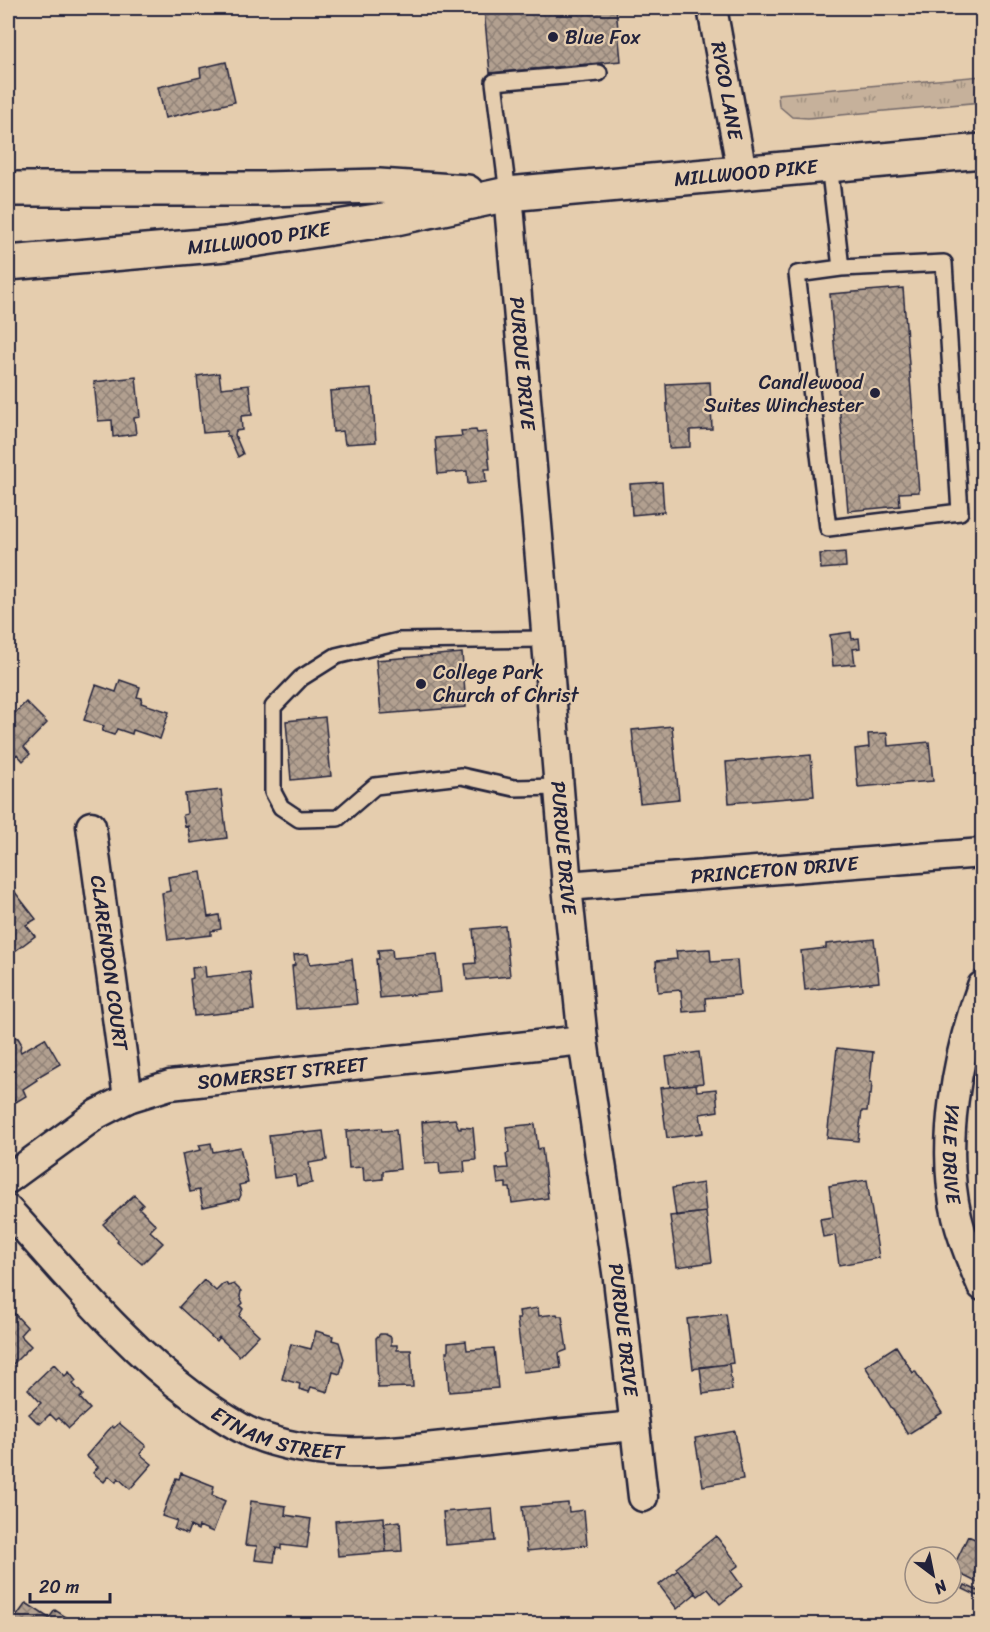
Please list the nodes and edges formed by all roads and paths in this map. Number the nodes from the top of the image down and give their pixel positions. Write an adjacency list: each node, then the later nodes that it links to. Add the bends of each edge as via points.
1 (712, 8): 5 (street, RYCO LANE)
2 (599, 73): 7 (lane, via 494,82)
3 (982, 151): 4 (highway, MILLWOOD PIKE)
4 (829, 165): 5 (highway, MILLWOOD PIKE); 9 (lane)
5 (742, 172): 7 (highway, MILLWOOD PIKE)
6 (8, 189): 7 (highway, MILLWOOD PIKE, via 379,186)
7 (508, 194): 8 (highway, MILLWOOD PIKE, via 396,218 226,244); 10 (street, PURDUE DRIVE)
8 (8, 263)
9 (841, 268): 9 (lane, via 797,274 828,528 960,512 944,263)
10 (547, 639): 11 (street, PURDUE DRIVE); 11 (lane, via 399,640 336,656 301,678 273,707 273,792 281,807 299,819 338,819 375,786 461,776 514,788)
11 (559, 787): 14 (street, PURDUE DRIVE)
12 (91, 826): 17 (street, CLARENDON COURT)
13 (982, 853): 14 (street, PRINCETON DRIVE)
14 (567, 886): 16 (street, PURDUE DRIVE)
15 (982, 986): 20 (street, YALE DRIVE, via 963,1050 952,1118 951,1166 957,1215)
16 (583, 1040): 17 (street, SOMERSET STREET, via 170,1085); 21 (street, PURDUE DRIVE, via 618,1279)
17 (128, 1098): 18 (street, SOMERSET STREET, via 98,1114)
18 (8, 1179)
19 (8, 1210): 21 (street, ETNAM STREET, via 125,1338 174,1382 224,1419 252,1433 291,1446 380,1453)
20 (982, 1286)
21 (634, 1426): 22 (street, PURDUE DRIVE)
22 (643, 1497)

